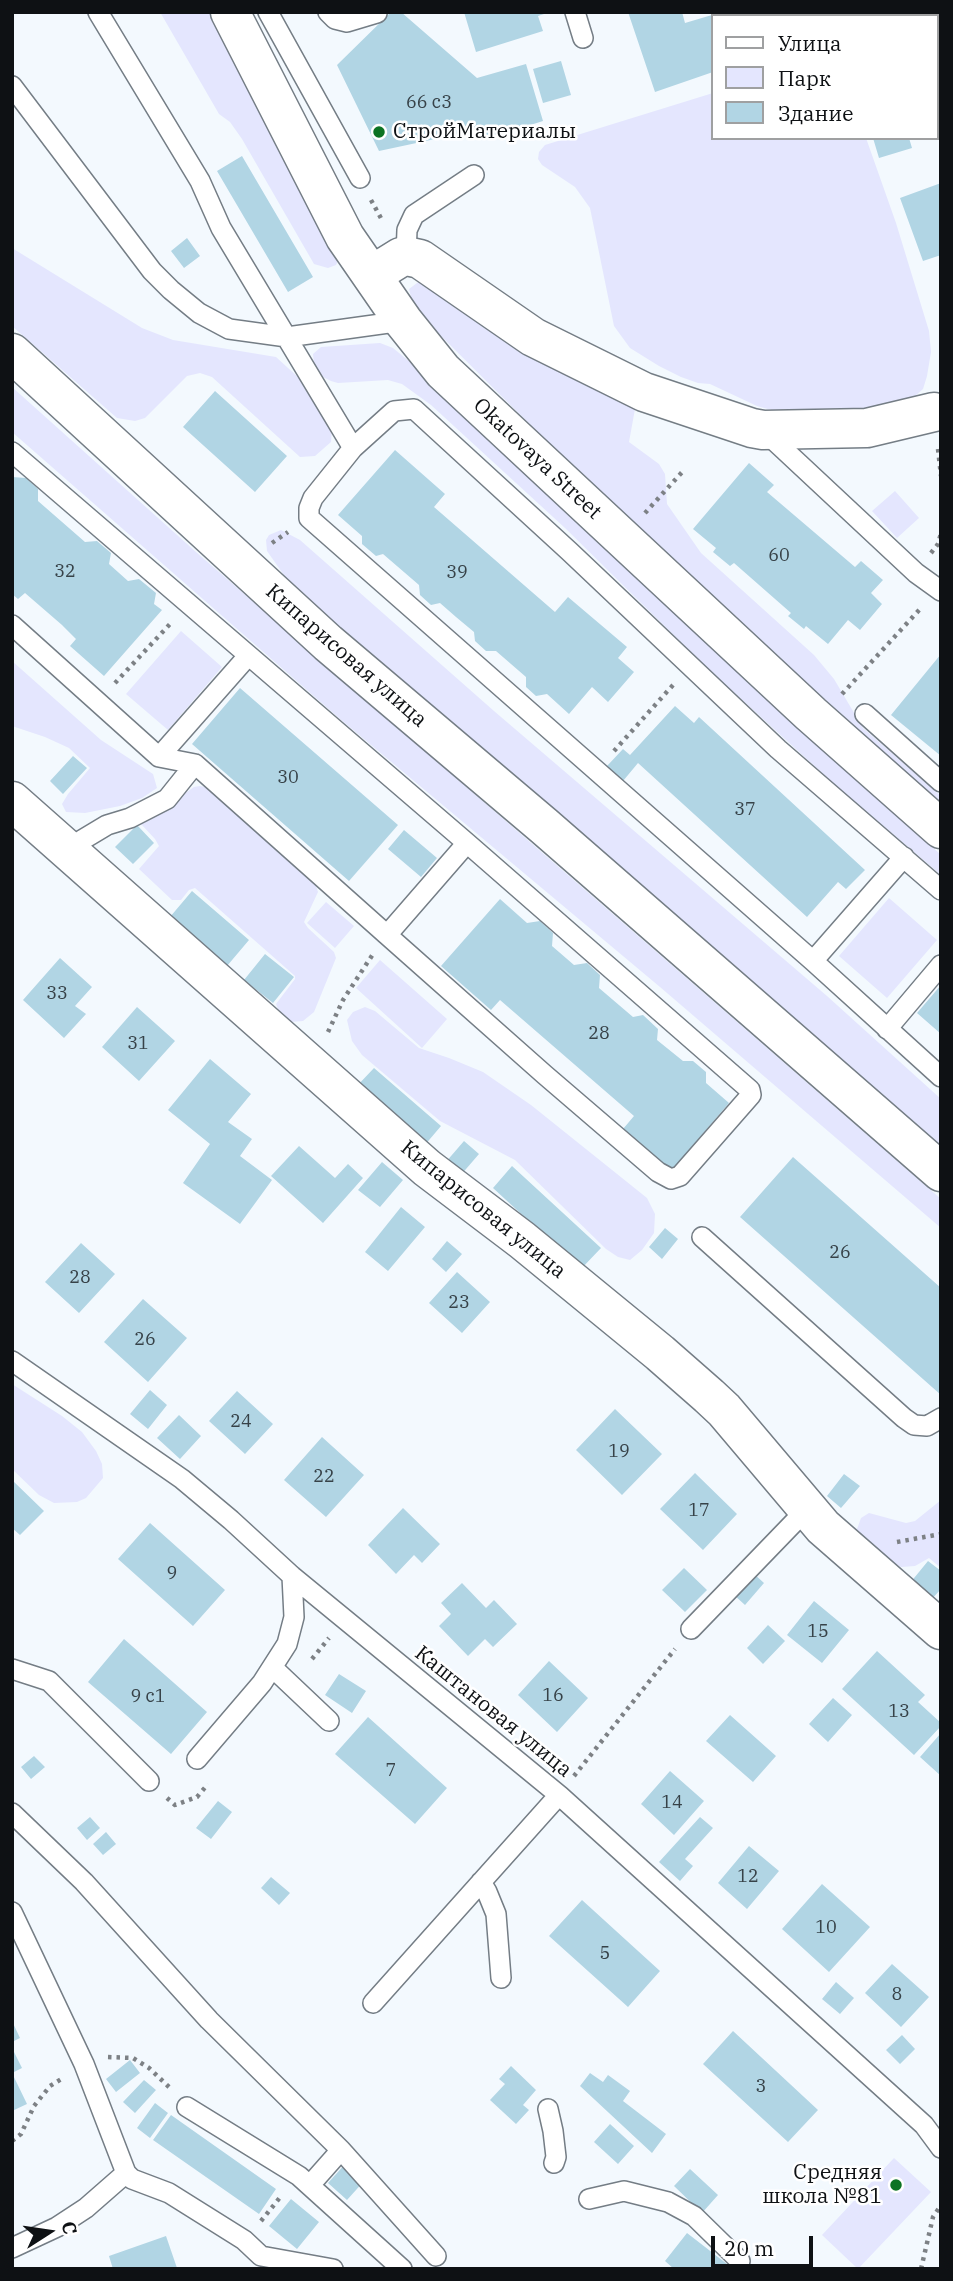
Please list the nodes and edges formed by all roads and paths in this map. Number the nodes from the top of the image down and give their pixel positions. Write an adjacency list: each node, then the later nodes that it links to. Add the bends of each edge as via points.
1 (98, 12): 14 (lane, via 200,181 221,228)
2 (230, 12): 12 (street, Okatovaya Street, via 345,237)
3 (268, 12): 10 (lane)
4 (328, 12): 6 (lane, via 347,22)
5 (575, 12): 7 (lane)
6 (377, 13)
7 (583, 38)
8 (12, 86): 14 (lane, via 171,290 229,329)
9 (474, 175): 11 (lane, via 414,215 407,230)
10 (360, 178)
11 (406, 256): 12 (street); 17 (street, via 436,269 533,337 644,392)
12 (372, 275): 13 (street, Okatovaya Street)
13 (403, 321): 14 (lane); 35 (street, Okatovaya Street, via 443,371)
14 (286, 337): 18 (lane)
15 (12, 353): 46 (street, Кипарисовая улица, via 328,643)
16 (937, 417): 17 (street, via 867,428)
17 (763, 430): 22 (lane)
18 (353, 448): 26 (lane, via 394,411 414,409); 32 (lane, via 313,498 309,518)
19 (12, 452): 23 (lane)
20 (684, 470): 21 (path)
21 (644, 513)
22 (940, 590): 27 (path)
23 (188, 604): 25 (lane); 28 (path)
24 (12, 625): 28 (lane)
25 (248, 656): 30 (lane); 36 (lane)
26 (690, 665): 32 (path); 38 (lane, via 778,749)
27 (842, 694)
28 (98, 702): 30 (lane)
29 (865, 715): 33 (lane)
30 (159, 757): 31 (lane)
31 (195, 764): 37 (lane, via 167,799 107,825); 40 (lane)
32 (596, 772): 41 (lane)
33 (941, 782)
34 (12, 801): 37 (street, Кипарисовая улица)
35 (941, 829)
36 (467, 843): 40 (lane); 40 (lane, via 751,1095 680,1176 671,1179)
37 (70, 852): 44 (street, Кипарисовая улица)
38 (904, 857): 39 (lane); 41 (lane)
39 (941, 890)
40 (387, 935): 44 (path, via 343,1000)
41 (813, 961): 43 (lane)
42 (941, 965): 43 (lane)
43 (887, 1029): 45 (lane)
44 (316, 1069): 50 (street, Кипарисовая улица, via 427,1168 709,1396)
45 (941, 1077)
46 (941, 1172)
47 (702, 1237): 49 (lane, via 904,1418 927,1426)
48 (12, 1361): 51 (lane, Каштановая улица, via 182,1479)
49 (941, 1418)
50 (806, 1510): 53 (lane); 54 (street, Кипарисовая улица)
51 (292, 1576): 52 (lane, Каштановая улица); 56 (lane, via 294,1617 287,1644)
52 (345, 1619): 55 (path); 61 (lane, Каштановая улица)
53 (691, 1629): 61 (path)
54 (941, 1630)
55 (307, 1664)
56 (273, 1668): 58 (lane); 59 (lane)
57 (12, 1669): 60 (lane, via 49,1681)
58 (328, 1721)
59 (197, 1759)
60 (149, 1781)
61 (559, 1795): 63 (lane); 69 (lane, Каштановая улица, via 924,2125)
62 (12, 1813): 70 (lane, via 84,1882 209,2020)
63 (481, 1882): 65 (lane, via 496,1914); 66 (lane)
64 (12, 1912): 72 (lane, via 85,2064)
65 (501, 1978)
66 (373, 2003)
67 (187, 2107): 73 (lane)
68 (548, 2109): 71 (lane)
69 (941, 2148)
70 (341, 2150): 73 (lane); 78 (lane)
71 (554, 2163)
72 (126, 2173): 76 (lane, via 169,2193); 77 (lane, via 86,2208)
73 (304, 2181): 76 (path); 81 (lane)
74 (589, 2199): 79 (lane, via 624,2192 668,2202 694,2216)
75 (941, 2205): 82 (path, via 933,2217)
76 (244, 2239): 80 (lane, via 261,2256)
77 (12, 2248)
78 (436, 2256)
79 (740, 2261)
80 (333, 2269)
81 (402, 2269)
82 (921, 2269)

